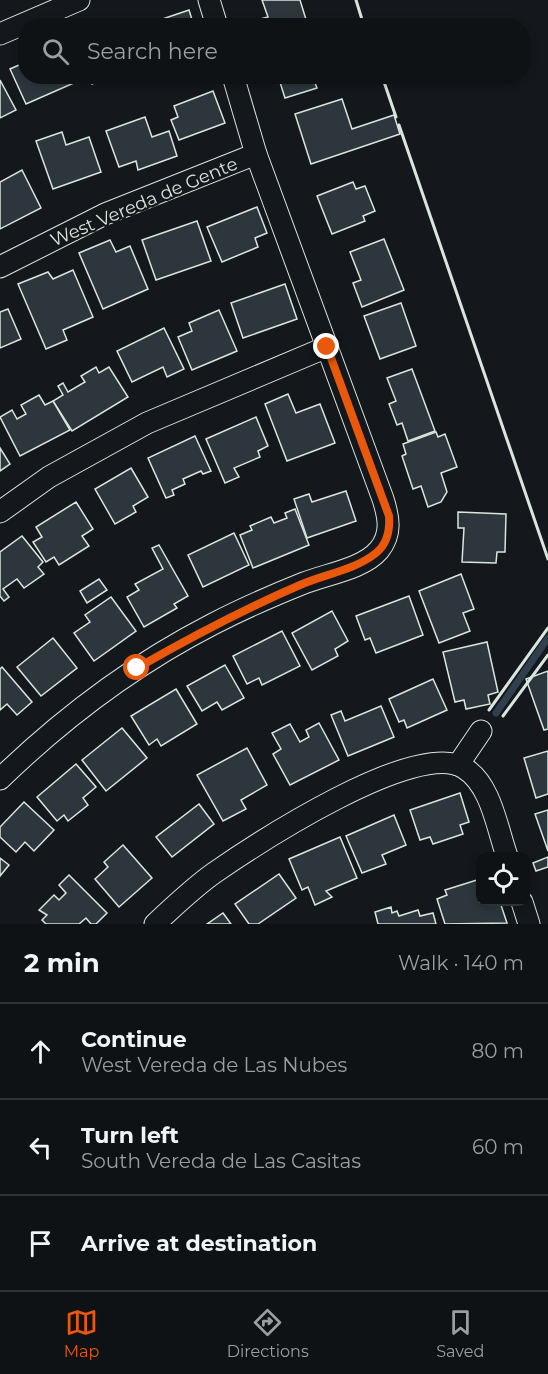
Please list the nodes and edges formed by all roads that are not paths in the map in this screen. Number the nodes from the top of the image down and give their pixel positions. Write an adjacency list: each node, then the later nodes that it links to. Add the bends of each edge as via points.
1 (79, 0): 3 (street)
2 (209, 0): 4 (street)
3 (37, 18)
4 (215, 18)
5 (18, 26): 6 (street)
6 (0, 34)
7 (235, 84): 8 (street)
8 (256, 154): 9 (street, West Vereda de Gente, via 105,214); 10 (street)
9 (0, 267)
10 (327, 347): 11 (street, via 147,423 49,477); 14 (street, via 389,516 390,527 378,551 364,561 213,624 137,668 81,708)
11 (0, 512)
12 (481, 731): 13 (street)
13 (458, 765): 15 (street, via 484,789); 17 (street, via 424,763 313,810 212,875)
14 (0, 779)
15 (506, 852)
16 (523, 906): 18 (street)
17 (155, 924)
18 (529, 924)

